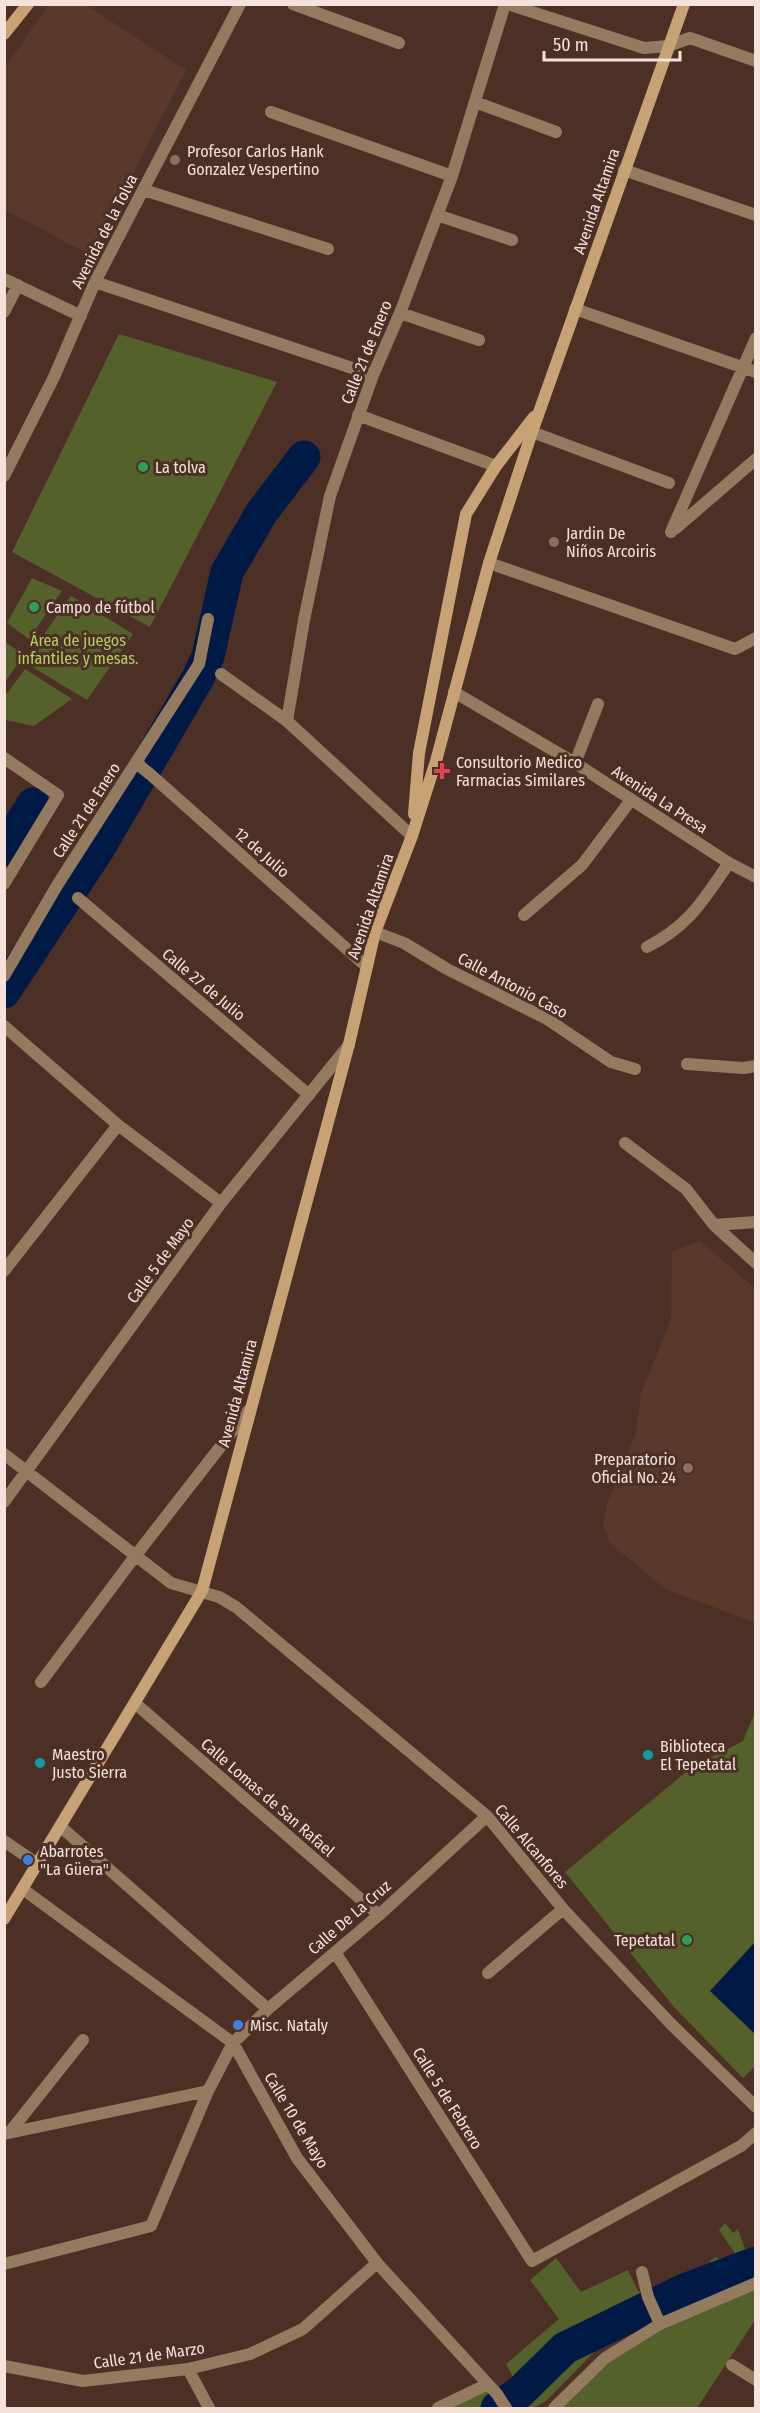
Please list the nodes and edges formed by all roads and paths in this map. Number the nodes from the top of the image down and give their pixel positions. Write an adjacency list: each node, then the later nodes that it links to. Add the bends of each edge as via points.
1 (28, 4): 6 (street)
2 (240, 4): 15 (street, Avenida de la Tolva)
3 (293, 4): 7 (street)
4 (506, 4): 8 (street, via 644,48); 10 (street, Calle 21 de Enero)
5 (684, 4): 8 (street, Avenida Altamira)
6 (4, 34)
7 (399, 43)
8 (668, 46): 9 (street, via 690,38); 13 (street, Avenida Altamira)
9 (756, 61)
10 (475, 102): 12 (street); 14 (street, Calle 21 de Enero)
11 (271, 112): 14 (street)
12 (556, 132)
13 (624, 170): 17 (street); 23 (street, Avenida Altamira)
14 (452, 176): 16 (street, Calle 21 de Enero)
15 (144, 190): 19 (street); 21 (street, Avenida de la Tolva)
16 (437, 214): 18 (street); 25 (street, Calle 21 de Enero)
17 (756, 215)
18 (512, 240)
19 (328, 249)
20 (4, 279): 22 (street)
21 (95, 282): 26 (street, Avenida de la Tolva); 30 (street)
22 (18, 285): 24 (street); 26 (street)
23 (575, 309): 29 (street); 31 (street, Avenida Altamira)
24 (4, 312)
25 (400, 313): 28 (street); 30 (street, Calle 21 de Enero)
26 (81, 316): 36 (street, Avenida de la Tolva)
27 (756, 338): 29 (street)
28 (479, 340)
29 (749, 371): 34 (street, via 671,532)
30 (373, 375): 32 (street, Calle 21 de Enero)
31 (540, 410): 33 (street, Avenida Altamira); 35 (street, Avenida Altamira)
32 (358, 415): 35 (street); 44 (street, Calle 21 de Enero, via 330,496)
33 (532, 432): 37 (street); 38 (street, Avenida Altamira)
34 (756, 459)
35 (496, 466): 49 (street, Avenida Altamira, via 466,514 419,753)
36 (4, 476)
37 (669, 483)
38 (489, 562): 40 (street, via 735,649); 42 (street, Avenida Altamira)
39 (208, 619): 46 (street, Calle 21 de Enero, via 199,664)
40 (756, 638)
41 (221, 674): 44 (street)
42 (454, 692): 47 (street, Avenida La Presa); 49 (street, Avenida Altamira)
43 (598, 704): 47 (street)
44 (287, 721): 49 (street)
45 (4, 758): 52 (street, via 58,795)
46 (139, 763): 57 (street, 12 de Julio); 58 (street, Calle 21 de Enero, via 58,884)
47 (575, 763): 48 (street, Avenida La Presa)
48 (631, 800): 50 (street, Avenida La Presa); 54 (street, via 582,864)
49 (412, 836): 55 (street, Avenida Altamira)
50 (729, 863): 51 (street, Avenida La Presa); 56 (street, via 691,917 669,936)
51 (756, 877)
52 (4, 885)
53 (78, 898): 64 (street, Calle 27 de Julio)
54 (524, 915)
55 (375, 932): 57 (street, Avenida Altamira); 63 (street, Calle Antonio Caso, via 404,943 547,1019 611,1062)
56 (647, 946)
57 (366, 966): 60 (street, Avenida Altamira)
58 (4, 976)
59 (4, 1026): 65 (street)
60 (349, 1044): 64 (street, Calle 5 de Mayo); 72 (street, Avenida Altamira)
61 (687, 1064): 62 (street)
62 (756, 1066)
63 (634, 1069)
64 (309, 1095): 67 (street, Calle 5 de Mayo)
65 (118, 1125): 67 (street); 71 (street)
66 (625, 1143): 69 (street, via 686,1189)
67 (221, 1203): 74 (street, Calle 5 de Mayo)
68 (756, 1222): 69 (street)
69 (714, 1225): 70 (street)
70 (756, 1263)
71 (4, 1271)
72 (249, 1410): 76 (street); 77 (street, Avenida Altamira)
73 (4, 1454): 74 (street)
74 (27, 1471): 75 (street, Calle 5 de Mayo); 76 (street)
75 (4, 1502)
76 (136, 1555): 77 (street, via 171,1583); 78 (street)
77 (202, 1591): 79 (street, Avenida Altamira); 80 (street, Calle Alcanfores, via 236,1607)
78 (41, 1683)
79 (136, 1704): 81 (street, Avenida Altamira); 86 (street, Calle Lomas de San Rafael)
80 (487, 1816): 85 (street, Calle Alcanfores); 86 (street, Calle De La Cruz)
81 (61, 1827): 83 (street, Avenida Altamira); 90 (street)
82 (4, 1841): 83 (street)
83 (39, 1865): 84 (street, Avenida Altamira)
84 (24, 1890): 87 (street, Avenida Altamira); 92 (street, Calle 10 de Mayo)
85 (563, 1909): 89 (street); 94 (street, Calle Alcanfores, via 670,2024)
86 (379, 1915): 88 (street, Calle De La Cruz)
87 (4, 1919)
88 (336, 1952): 90 (street, Calle De La Cruz); 96 (street, Calle 5 de Febrero, via 532,2262 741,2146)
89 (488, 1973)
90 (268, 2009): 92 (street, Calle De La Cruz)
91 (83, 2040): 95 (street)
92 (233, 2043): 93 (street, Calle De La Cruz); 97 (street, Calle 10 de Mayo, via 297,2158)
93 (208, 2091): 95 (street); 98 (street, Calle De La Cruz, via 151,2226)
94 (756, 2107)
95 (7, 2133)
96 (756, 2133)
97 (376, 2263): 104 (street, Calle 21 de Marzo, via 303,2329 250,2354); 106 (street, Calle 10 de Mayo)
98 (4, 2264)
99 (642, 2272): 101 (street)
100 (756, 2283): 101 (street)
101 (659, 2320): 110 (street, via 605,2358)
102 (732, 2365): 105 (street)
103 (4, 2366): 104 (street, Calle 21 de Marzo, via 83,2381)
104 (188, 2369): 107 (street)
105 (756, 2380)
106 (486, 2385): 108 (street); 109 (street, Calle 10 de Mayo)
107 (208, 2409)
108 (438, 2409)
109 (506, 2409)
110 (554, 2409)

